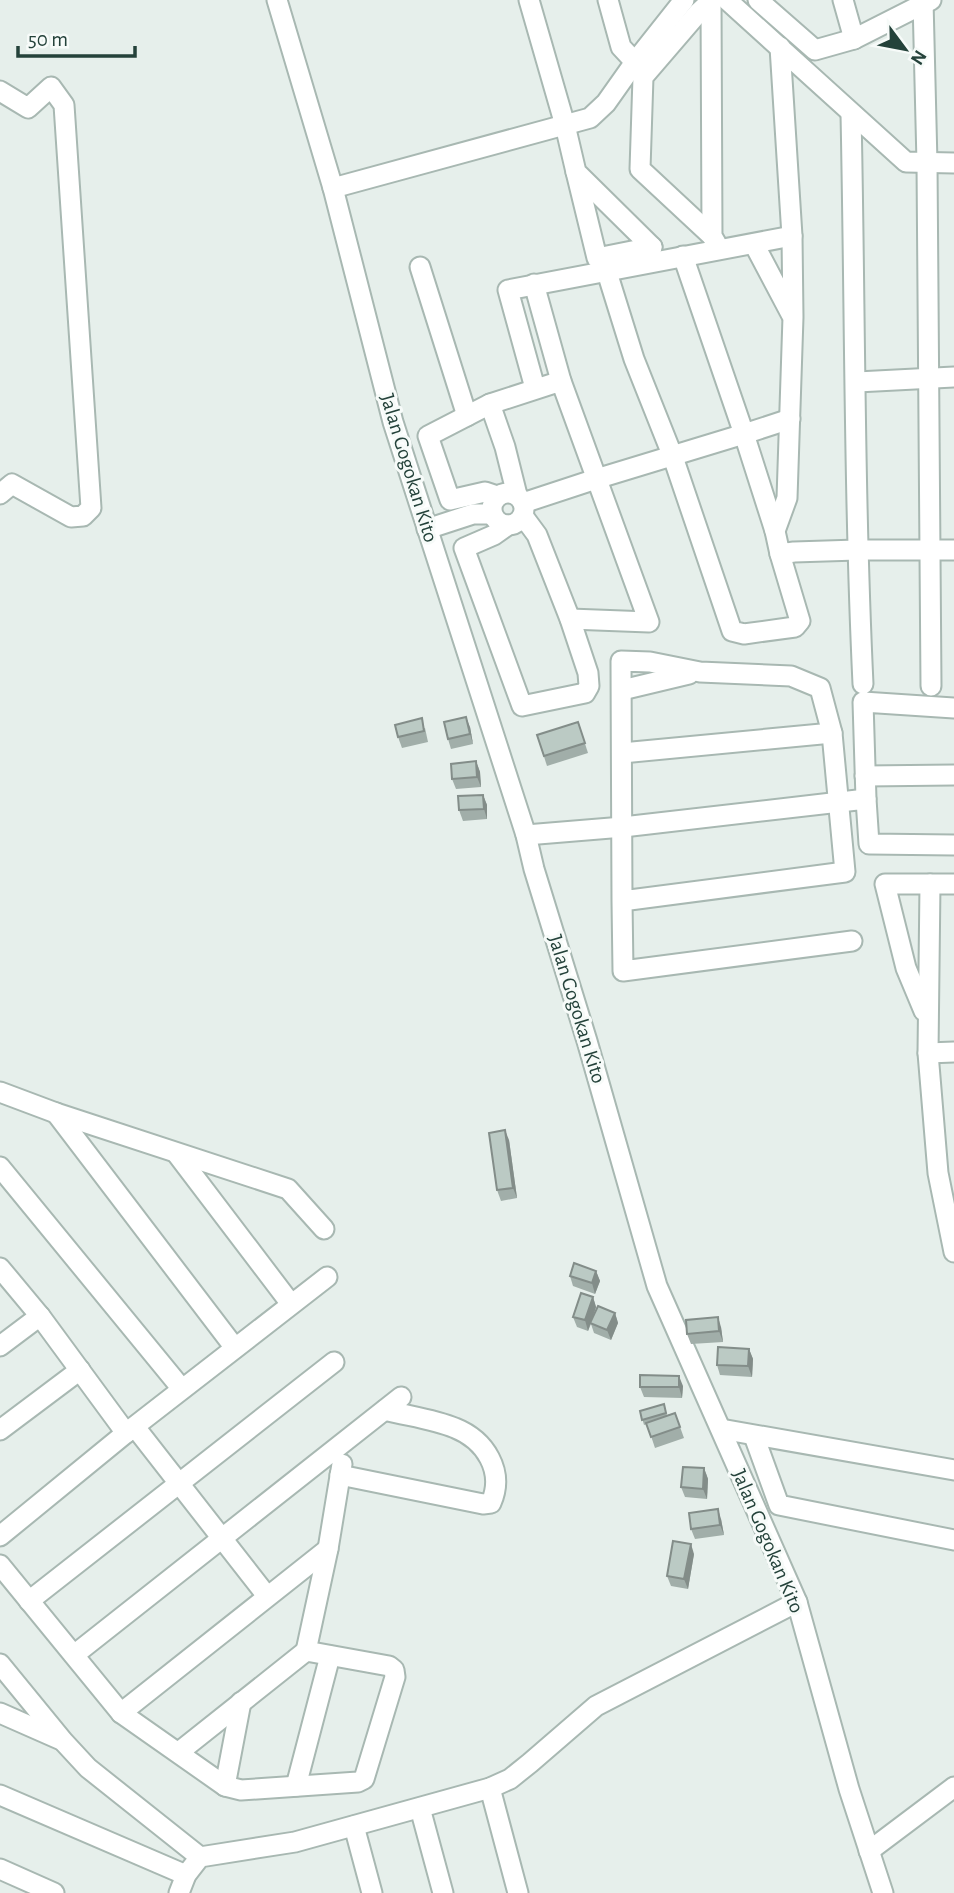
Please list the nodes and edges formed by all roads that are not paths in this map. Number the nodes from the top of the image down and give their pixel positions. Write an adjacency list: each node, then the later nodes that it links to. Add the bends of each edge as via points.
1 (277, 0): 19 (street, Jalan Gogokan Kito)
2 (530, 0): 15 (street)
3 (608, 0): 12 (street, via 621,47)
4 (684, 0): 12 (street)
5 (712, 0): 21 (street); 21 (street, via 643,77 640,169)
6 (727, 0): 11 (street)
7 (758, 0): 10 (street, via 815,50)
8 (843, 0): 10 (street)
9 (926, 1): 10 (street); 16 (street)
10 (854, 39)
11 (780, 47): 14 (street); 20 (street)
12 (635, 62): 15 (street, via 590,118)
13 (0, 91): 39 (street, via 28,108 51,87 64,105 90,508 83,516 71,517 12,484)
14 (851, 114): 16 (street, via 906,162); 31 (street)
15 (565, 125): 18 (street); 19 (street)
16 (927, 163): 17 (street); 29 (street)
17 (954, 163)
18 (576, 173): 18 (street, via 597,258 652,247 585,182)
19 (333, 188): 41 (street, Jalan Gogokan Kito, via 393,422)
20 (792, 236): 22 (street); 27 (street)
21 (715, 242): 22 (street); 23 (street)
22 (754, 244): 27 (street)
23 (683, 256): 25 (street); 36 (street)
24 (420, 267): 34 (street)
25 (606, 269): 26 (street); 37 (street, via 634,359)
26 (534, 284): 30 (street); 32 (street, via 508,289)
27 (793, 317): 35 (street)
28 (954, 377): 29 (street)
29 (927, 379): 31 (street); 44 (street)
30 (561, 381): 32 (street); 38 (street)
31 (857, 382): 43 (street)
32 (535, 388): 33 (street)
33 (490, 404): 34 (street); 40 (street, via 505,447)
34 (467, 416): 40 (street, via 428,436 450,500 485,492)
35 (790, 419): 36 (street); 42 (street, via 787,498)
36 (744, 434): 37 (street); 42 (street)
37 (673, 457): 38 (street); 46 (street, via 732,631 744,634 796,627 800,621)
38 (596, 479): 40 (street); 47 (street, via 649,622)
39 (0, 494)
40 (510, 508): 41 (street); 47 (street, via 537,535); 47 (street, via 494,536 464,548 522,706 588,689 588,673)
41 (426, 529): 60 (street, Jalan Gogokan Kito)
42 (775, 531): 46 (street)
43 (857, 550): 44 (street); 46 (street); 49 (street)
44 (929, 550): 45 (street); 50 (street)
45 (954, 550)
46 (780, 554)
47 (570, 619)
48 (700, 672): 51 (street); 51 (street, via 621,661); 53 (street, via 791,676 820,688)
49 (863, 684)
50 (931, 686)
51 (622, 690): 54 (street)
52 (954, 708): 56 (street, via 863,702)
53 (832, 733): 54 (street); 58 (street)
54 (622, 753): 59 (street)
55 (954, 775): 56 (street)
56 (865, 776): 57 (street)
57 (866, 799): 58 (street); 61 (street, via 869,844)
58 (839, 803): 59 (street); 64 (street, via 845,872)
59 (623, 827): 60 (street); 64 (street)
60 (526, 835): 87 (street, Jalan Gogokan Kito, via 657,1286)
61 (954, 845)
62 (930, 884): 63 (street); 66 (street); 66 (street, via 885,884 906,968)
63 (954, 884)
64 (622, 901): 65 (street, via 622,971)
65 (852, 941)
66 (928, 1022): 68 (street)
67 (954, 1052): 68 (street)
68 (928, 1053): 73 (street)
69 (0, 1092): 70 (street)
70 (56, 1114): 71 (street); 81 (street)
71 (177, 1154): 74 (street, via 288,1189); 78 (street)
72 (0, 1167): 84 (street)
73 (946, 1172): 75 (street)
74 (324, 1229)
75 (954, 1252)
76 (0, 1268): 79 (street)
77 (327, 1277): 78 (street)
78 (291, 1304): 81 (street)
79 (40, 1316): 80 (street); 83 (street)
80 (0, 1346)
81 (235, 1348): 84 (street)
82 (334, 1362): 94 (street)
83 (80, 1370): 88 (street); 89 (street)
84 (182, 1389): 89 (street)
85 (401, 1397): 86 (street)
86 (385, 1410): 91 (street); 93 (street, via 456,1428 473,1439 490,1456 496,1474 491,1503)
87 (721, 1429): 90 (street); 102 (street, Jalan Gogokan Kito)
88 (0, 1430)
89 (131, 1430): 94 (street); 95 (street)
90 (754, 1436): 92 (street); 97 (street, via 779,1505)
91 (346, 1442): 93 (street); 96 (street)
92 (954, 1470)
93 (340, 1475): 98 (street)
94 (180, 1484): 96 (street); 101 (street)
95 (0, 1535)
96 (222, 1539): 100 (street); 104 (street)
97 (954, 1541)
98 (328, 1549): 100 (street); 103 (street)
99 (0, 1565): 101 (street)
100 (267, 1596): 109 (street)
101 (29, 1601): 104 (street)
102 (797, 1602): 115 (street, via 607,1700 510,1779); 119 (street, Jalan Gogokan Kito)
103 (306, 1651): 105 (street); 107 (street)
104 (74, 1655): 109 (street)
105 (330, 1656): 113 (street); 113 (street, via 389,1666 394,1677 364,1779)
106 (0, 1664): 110 (street)
107 (241, 1702): 111 (street); 112 (street)
108 (0, 1713): 110 (street)
109 (121, 1713): 111 (street)
110 (63, 1741): 120 (street, via 88,1768)
111 (179, 1752): 112 (street)
112 (225, 1786): 113 (street, via 241,1790)
113 (296, 1786)
114 (954, 1787): 119 (street)
115 (490, 1788): 117 (street); 126 (street)
116 (0, 1795): 122 (street)
117 (419, 1808): 118 (street); 125 (street)
118 (354, 1826): 120 (street, via 295,1842); 124 (street)
119 (869, 1851): 127 (street, Jalan Gogokan Kito)
120 (200, 1857): 122 (street)
121 (0, 1869): 123 (street)
122 (183, 1884)
123 (54, 1893)
124 (372, 1893)
125 (443, 1893)
126 (518, 1893)
127 (883, 1893)

